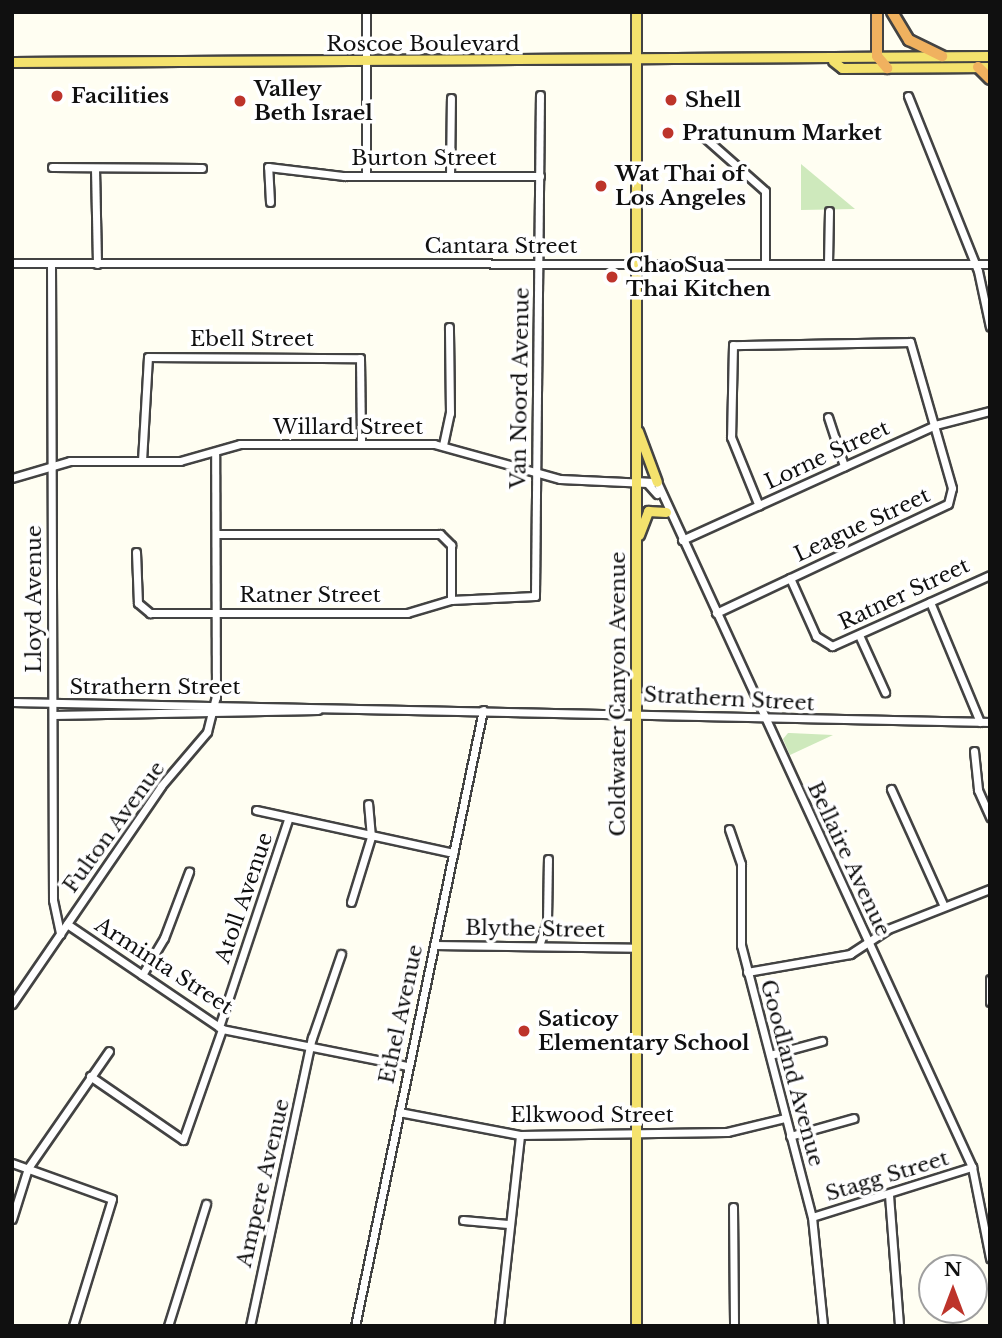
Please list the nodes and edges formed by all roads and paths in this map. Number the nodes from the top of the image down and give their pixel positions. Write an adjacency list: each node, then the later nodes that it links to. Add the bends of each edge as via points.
1 (366, 12): 8 (street)
2 (636, 12): 11 (main road, Coldwater Canyon Avenue)
3 (877, 12): 5 (highway)
4 (892, 12): 6 (highway, via 908,40)
5 (877, 56): 6 (main road, Roscoe Boulevard); 9 (main road, Roscoe Boulevard); 14 (highway)
6 (942, 56): 7 (main road, Roscoe Boulevard)
7 (990, 56)
8 (365, 61): 10 (main road, Roscoe Boulevard); 11 (main road, Roscoe Boulevard); 25 (street)
9 (833, 61): 11 (main road, Roscoe Boulevard); 14 (main road, Roscoe Boulevard, via 842,68)
10 (12, 62)
11 (635, 62): 30 (main road, Coldwater Canyon Avenue)
12 (978, 67): 13 (main road, Roscoe Boulevard); 14 (main road, Roscoe Boulevard); 15 (highway)
13 (990, 67)
14 (887, 68)
15 (990, 79)
16 (540, 95): 24 (street, Van Noord Avenue)
17 (908, 96): 35 (street)
18 (451, 97): 23 (street)
19 (704, 137): 31 (street, via 765,191)
20 (52, 167): 21 (street)
21 (95, 168): 22 (street); 33 (street)
22 (202, 168)
23 (450, 176): 24 (street, Burton Street); 25 (street, Burton Street)
24 (540, 176): 34 (street, Van Noord Avenue)
25 (366, 177): 26 (street, Burton Street, via 268,167)
26 (270, 202)
27 (829, 211): 32 (street)
28 (12, 263): 29 (street, Cantara Street)
29 (51, 263): 33 (street, Cantara Street); 48 (street, Lloyd Avenue)
30 (635, 263): 31 (street, Cantara Street); 34 (street, Cantara Street); 41 (main road, Coldwater Canyon Avenue)
31 (765, 263): 32 (street, Cantara Street)
32 (828, 263): 35 (street, Cantara Street)
33 (97, 264): 34 (street, Cantara Street)
34 (540, 264): 49 (street, Van Noord Avenue)
35 (975, 264): 36 (street, Cantara Street); 38 (street)
36 (990, 264)
37 (449, 327): 44 (street, via 450,413)
38 (990, 327)
39 (990, 411): 42 (street, Lorne Street)
40 (828, 417): 47 (street)
41 (636, 424): 51 (main road, Coldwater Canyon Avenue); 52 (main road)
42 (935, 425): 47 (street, Lorne Street); 53 (street, via 910,342 733,345 732,437); 60 (street, League Street, via 952,488 948,504)
43 (361, 443): 44 (street, Willard Street); 45 (street, Willard Street, via 240,444); 46 (street, Ebell Street, via 360,358 144,359)
44 (443, 445): 49 (street, Willard Street)
45 (215, 452): 46 (street, Willard Street); 55 (street, Fulton Avenue)
46 (142, 461): 48 (street, Willard Street, via 70,461)
47 (844, 466): 53 (street, Lorne Street)
48 (51, 468): 50 (street, Willard Street); 69 (street, Lloyd Avenue)
49 (536, 472): 51 (street, Willard Street, via 572,480); 61 (street, Van Noord Avenue)
50 (12, 478)
51 (635, 481): 52 (street, Willard Street); 54 (street, via 651,484); 57 (main road, Coldwater Canyon Avenue)
52 (657, 482): 56 (street, Bellaire Avenue)
53 (759, 506): 56 (street, Lorne Street)
54 (666, 512): 56 (street); 57 (main road, via 653,509 644,516)
55 (217, 534): 62 (street, via 448,536); 64 (street, Fulton Avenue)
56 (682, 540): 65 (street, Bellaire Avenue)
57 (635, 547): 73 (main road, Coldwater Canyon Avenue)
58 (136, 552): 64 (street, Ratner Street, via 142,610)
59 (990, 575): 63 (street, Ratner Street)
60 (790, 578): 65 (street, League Street); 66 (street, Ratner Street, via 820,642 832,646)
61 (535, 596): 62 (street, Ratner Street)
62 (451, 600): 64 (street, Ratner Street, via 407,613)
63 (930, 602): 66 (street, Ratner Street); 77 (street)
64 (216, 613): 70 (street, Fulton Avenue)
65 (716, 613): 76 (street, Bellaire Avenue)
66 (859, 635): 67 (street)
67 (886, 692)
68 (12, 702): 69 (street, Strathern Street)
69 (52, 703): 70 (street, Strathern Street); 74 (street, Lloyd Avenue)
70 (215, 704): 71 (street, Strathern Street); 75 (street, Fulton Avenue)
71 (341, 707): 72 (street, Strathern Street); 75 (street, Strathern Street)
72 (483, 710): 73 (street, Strathern Street); 87 (street, Ethel Avenue)
73 (636, 710): 76 (street, Strathern Street); 98 (main road, Coldwater Canyon Avenue)
74 (53, 715): 75 (street, Strathern Street); 94 (street, Lloyd Avenue, via 53,900)
75 (213, 715): 93 (street, Fulton Avenue, via 201,743 161,786)
76 (762, 717): 77 (street, Strathern Street); 95 (street, Bellaire Avenue)
77 (979, 722): 78 (street, Strathern Street)
78 (990, 722)
79 (974, 751): 83 (street, via 978,790)
80 (891, 789): 92 (street)
81 (368, 804): 86 (street)
82 (256, 810): 84 (street)
83 (990, 817)
84 (288, 820): 86 (street); 105 (street, Atoll Avenue)
85 (730, 829): 100 (street, Goodland Avenue, via 741,864)
86 (371, 837): 87 (street); 91 (street)
87 (453, 853): 96 (street, Ethel Avenue)
88 (548, 859): 97 (street, via 547,921)
89 (189, 872): 101 (street, via 164,938)
90 (990, 889): 92 (street)
91 (351, 902)
92 (943, 904): 95 (street)
93 (67, 923): 94 (street, Fulton Avenue); 101 (street, Arminta Street)
94 (60, 934): 104 (street, Fulton Avenue)
95 (870, 944): 100 (street, via 850,954); 119 (street, Bellaire Avenue)
96 (434, 945): 97 (street, Blythe Street); 110 (street, Ethel Avenue)
97 (539, 946): 98 (street, Blythe Street)
98 (636, 948): 115 (main road, Coldwater Canyon Avenue)
99 (341, 954): 107 (street, Ampere Avenue)
100 (747, 972): 109 (street, Goodland Avenue)
101 (142, 975): 105 (street, Arminta Street)
102 (988, 981): 103 (street)
103 (990, 1002)
104 (12, 1004)
105 (220, 1028): 107 (street, Arminta Street); 111 (street, Atoll Avenue, via 183,1140)
106 (822, 1041): 109 (street)
107 (311, 1048): 110 (street, Arminta Street); 131 (street, Ampere Avenue)
108 (108, 1051): 111 (street)
109 (770, 1055): 113 (street, Goodland Avenue)
110 (408, 1066): 112 (street, Ethel Avenue)
111 (90, 1076): 120 (street)
112 (399, 1112): 116 (street, Elkwood Street); 132 (street, Ethel Avenue)
113 (785, 1118): 115 (street, Elkwood Street, via 727,1132); 117 (street, Goodland Avenue)
114 (854, 1118): 117 (street)
115 (637, 1133): 116 (street, Elkwood Street); 134 (main road, Coldwater Canyon Avenue)
116 (520, 1135): 127 (street)
117 (790, 1136): 124 (street, Goodland Avenue)
118 (12, 1163): 120 (street)
119 (972, 1167): 121 (street, Stagg Street); 128 (street, Bellaire Avenue)
120 (28, 1168): 125 (street); 129 (street, via 112,1199)
121 (889, 1195): 124 (street, Stagg Street); 137 (street)
122 (206, 1205): 130 (street)
123 (733, 1207): 135 (street)
124 (812, 1217): 136 (street, Goodland Avenue)
125 (12, 1219)
126 (463, 1220): 127 (street)
127 (508, 1224): 133 (street)
128 (990, 1258)
129 (73, 1326)
130 (168, 1326)
131 (250, 1326)
132 (355, 1326)
133 (499, 1326)
134 (636, 1326)
135 (734, 1326)
136 (823, 1326)
137 (899, 1326)

